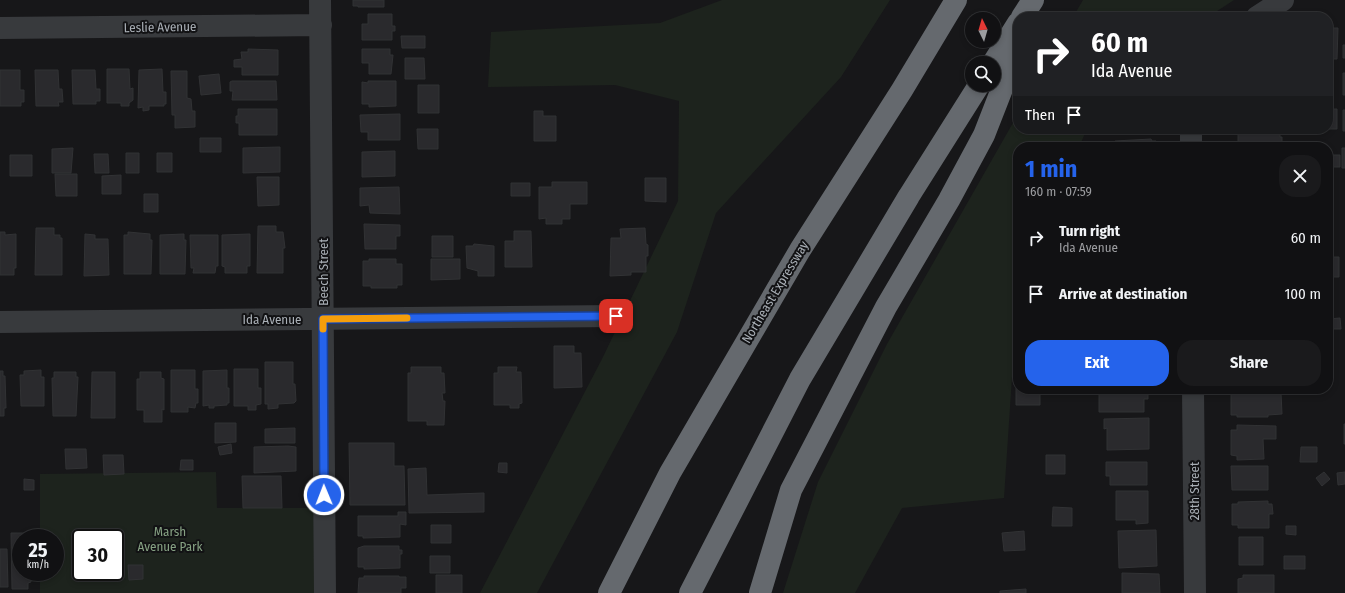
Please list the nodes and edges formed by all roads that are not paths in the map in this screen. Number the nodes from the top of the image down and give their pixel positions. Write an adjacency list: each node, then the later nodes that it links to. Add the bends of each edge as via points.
1 (320, 0): 9 (street, Beech Street)
2 (956, 0): 20 (highway, Northeast Expressway, via 796,257 670,473)
3 (1033, 0): 6 (highway)
4 (1036, 0): 7 (highway)
5 (1283, 0): 8 (street)
6 (1025, 12)
7 (1032, 12)
8 (1265, 12)
9 (321, 25): 10 (street, Leslie Avenue); 16 (street, Beech Street)
10 (0, 28)
11 (1013, 31): 12 (highway)
12 (997, 56)
13 (1013, 61): 22 (highway, via 984,135 886,307 792,490)
14 (975, 92): 21 (highway, via 800,379)
15 (616, 316): 16 (street, Ida Avenue)
16 (323, 319): 17 (street, Ida Avenue); 19 (street, Beech Street)
17 (0, 322)
18 (1193, 394): 23 (street, 28th Street)
19 (325, 593)
20 (609, 593)
21 (690, 593)
22 (760, 593)
23 (1195, 593)

